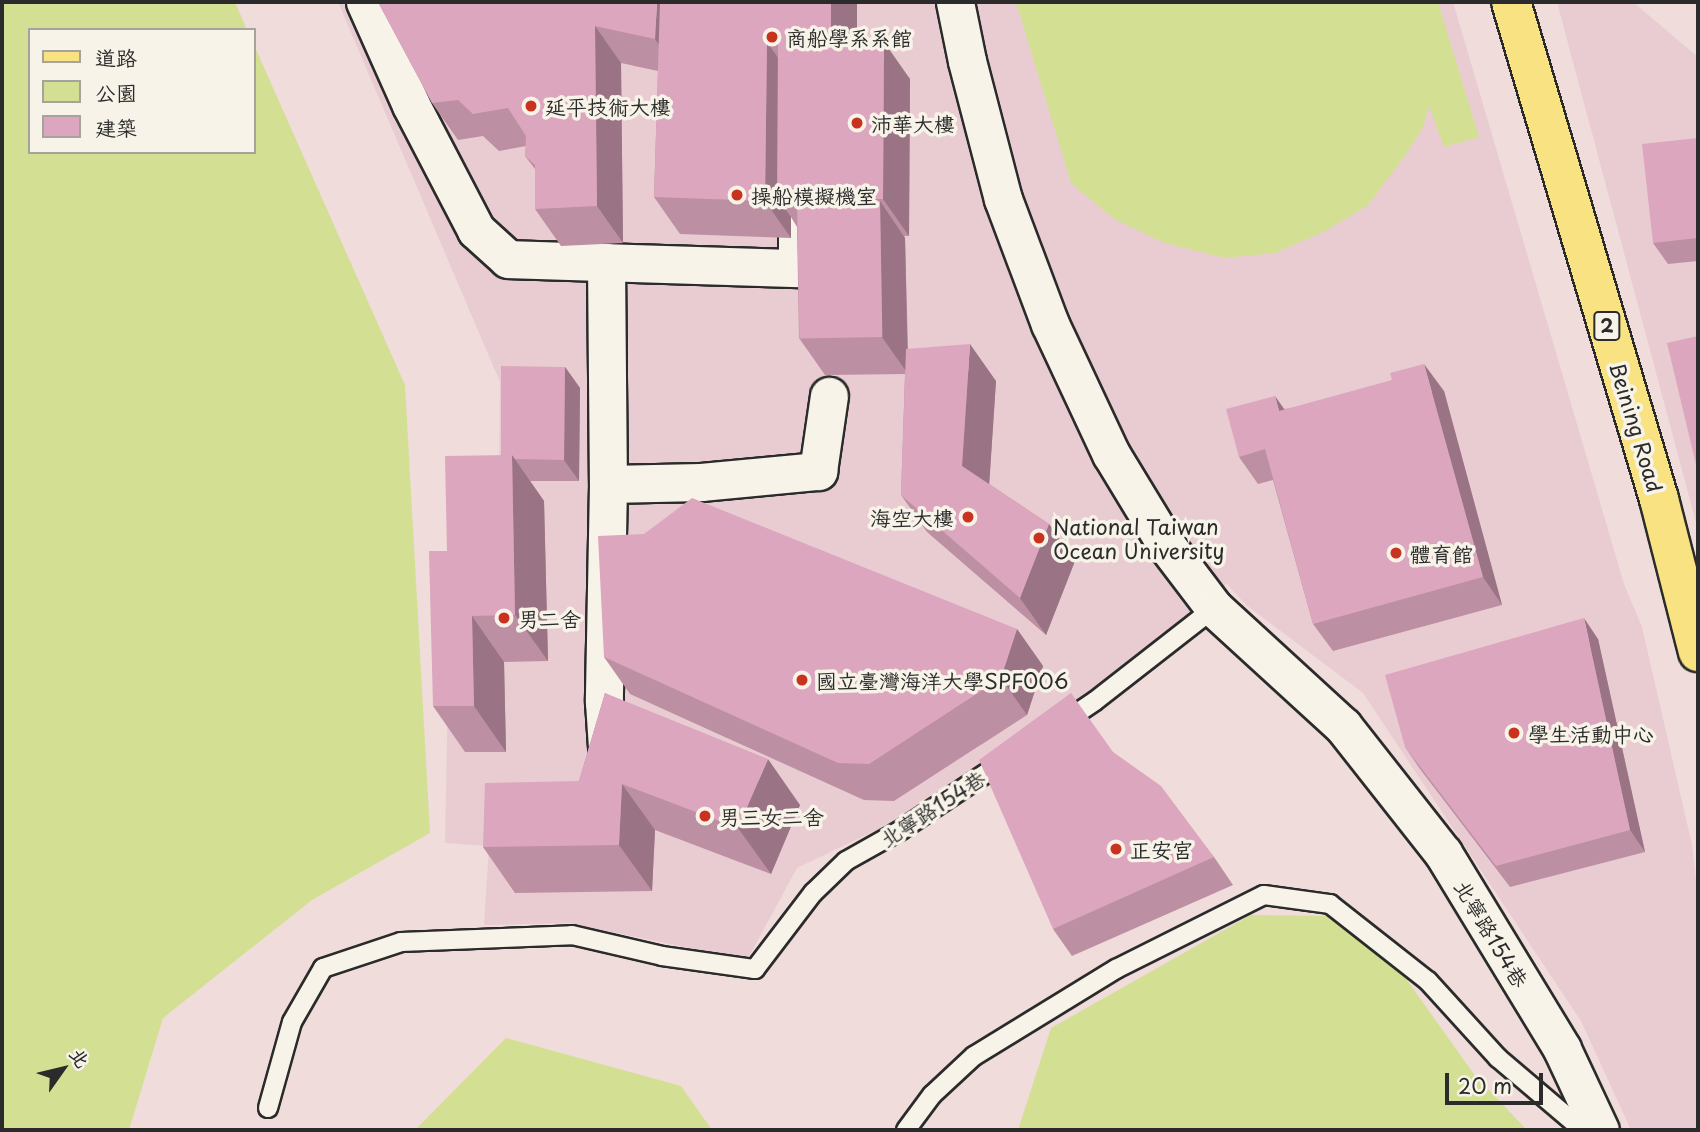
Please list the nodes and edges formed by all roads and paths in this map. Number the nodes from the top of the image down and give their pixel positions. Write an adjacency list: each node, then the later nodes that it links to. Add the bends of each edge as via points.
1 (365, 2): 5 (street, via 411,105 476,230 508,259)
2 (955, 2): 8 (street, 北寧路154巷, via 1003,199 1050,324 1111,454 1167,546)
3 (1511, 2): 9 (main road, Beining Road / 2, via 1659,499)
4 (797, 150): 5 (street, via 797,268)
5 (606, 262): 7 (street)
6 (829, 396): 7 (street, via 818,471 701,482)
7 (608, 484): 11 (street)
8 (1214, 608): 10 (lane, via 1095,702); 16 (street, 北寧路154巷, via 1343,726 1443,853 1562,1049)
9 (1698, 652)
10 (1049, 732)
11 (607, 752)
12 (1015, 754): 13 (lane, 北寧路154巷, via 846,861 813,893 755,969 662,956 572,935 401,942 323,968 292,1022)
13 (268, 1108)
14 (906, 1130): 15 (lane, via 932,1096 974,1056 1116,969 1264,895 1330,904 1428,981 1498,1058)
15 (1583, 1130)
16 (1600, 1130)

